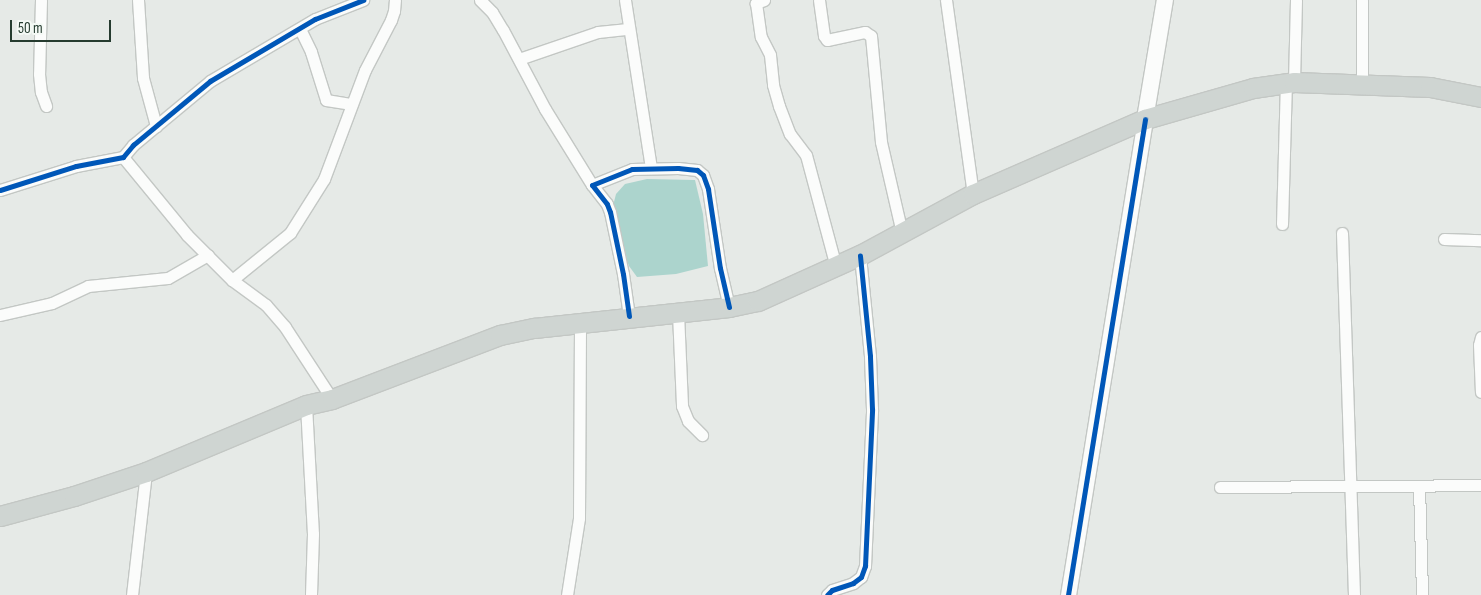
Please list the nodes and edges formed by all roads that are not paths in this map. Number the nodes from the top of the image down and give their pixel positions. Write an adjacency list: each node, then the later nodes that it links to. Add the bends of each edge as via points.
1 (42, 0): 21 (street, via 39,74 40,92)
2 (138, 0): 23 (street, via 143,78)
3 (363, 0): 13 (street)
4 (395, 0): 20 (street, via 391,20 365,70)
5 (481, 0): 16 (street, via 492,12)
6 (625, 0): 14 (street)
7 (764, 0): 36 (street, via 756,3 761,37 770,55 778,106 790,134 806,155)
8 (819, 0): 30 (street, via 827,40 865,32 870,36 881,142)
9 (946, 0): 28 (street)
10 (1165, 0): 22 (main road)
11 (1296, 0): 17 (street)
12 (1362, 0): 18 (street)
13 (351, 2): 15 (street)
14 (628, 29): 16 (street, via 598,32); 25 (street, via 644,108)
15 (300, 30): 20 (street, via 311,52 326,100); 23 (street, via 210,81)
16 (519, 59): 26 (street, via 545,109)
17 (1290, 82): 18 (main road); 22 (main road, via 1253,88); 29 (street)
18 (1362, 84): 19 (main road, via 1430,87)
19 (1481, 96)
20 (352, 104): 37 (street, via 324,179 290,233)
21 (46, 106)
22 (1145, 118): 28 (main road); 58 (street)
23 (156, 126): 24 (street, via 132,145)
24 (123, 157): 27 (street, via 76,166); 34 (street, via 167,212)
25 (651, 168): 26 (street, via 632,169); 38 (street, via 697,170 703,175)
26 (592, 185): 41 (street, via 610,212)
27 (0, 190)
28 (972, 194): 30 (main road)
29 (1282, 224)
30 (902, 232): 35 (main road)
31 (1342, 233): 52 (street)
32 (1444, 239): 33 (street)
33 (1481, 240)
34 (208, 255): 37 (street); 40 (street, via 168,278 88,286 52,303)
35 (860, 255): 36 (main road); 57 (street, via 872,409 865,566 853,583)
36 (836, 267): 38 (main road, via 778,294)
37 (232, 280): 45 (street, via 266,305 285,327)
38 (729, 306): 39 (main road)
39 (678, 313): 41 (main road); 47 (street, via 682,406 688,421)
40 (0, 315)
41 (628, 316): 42 (main road)
42 (580, 323): 45 (main road, via 500,335); 56 (street, via 579,518)
43 (1481, 336): 44 (street)
44 (1481, 392)
45 (332, 399): 46 (main road)
46 (306, 405): 48 (main road); 55 (street)
47 (702, 435)
48 (146, 472): 53 (main road); 54 (street)
49 (1481, 485): 50 (street)
50 (1419, 486): 52 (street); 60 (street)
51 (1220, 487): 52 (street)
52 (1350, 487): 59 (street)
53 (0, 516)
54 (132, 595)
55 (312, 595)
56 (567, 595)
57 (827, 595)
58 (1068, 595)
59 (1354, 595)
60 (1422, 595)

